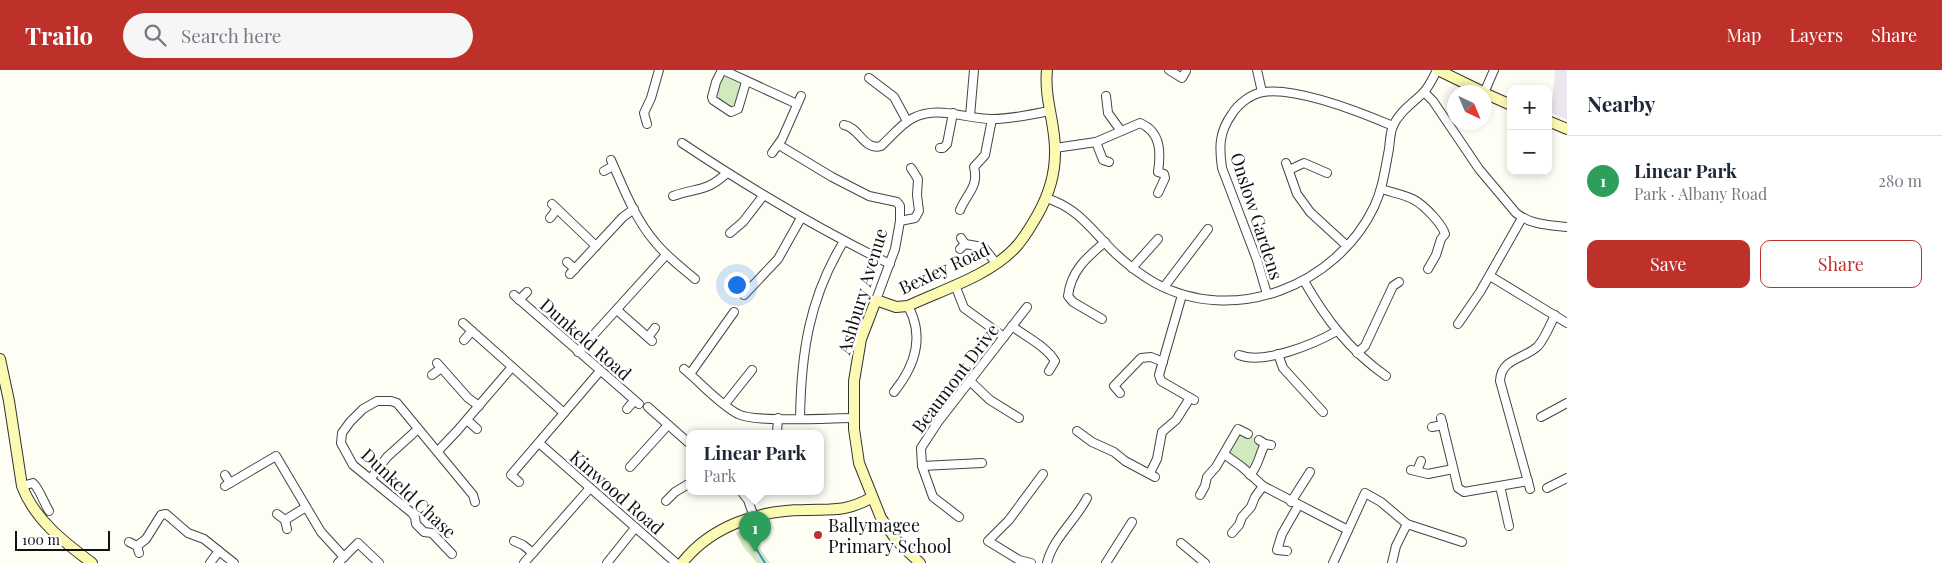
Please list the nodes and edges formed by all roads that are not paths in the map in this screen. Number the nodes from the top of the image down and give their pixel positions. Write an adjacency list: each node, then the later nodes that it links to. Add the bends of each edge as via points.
1 (659, 70): 27 (street, via 644,113)
2 (722, 70): 11 (street); 11 (street, via 712,97 732,112 741,104)
3 (974, 70): 23 (street)
4 (1047, 70): 21 (street, Bexley Road)
5 (1169, 70): 9 (street, via 1182,78)
6 (1257, 70): 14 (street)
7 (1437, 70): 12 (street); 15 (street)
8 (1494, 70): 13 (street)
9 (1186, 71)
10 (869, 78): 25 (street, via 894,97)
11 (746, 82): 20 (street)
12 (1468, 85)
13 (1487, 85)
14 (1262, 92): 29 (street, via 1292,93 1321,100); 80 (street, Onslow Gardens, via 1248,98 1225,123 1220,152 1222,168)
15 (1424, 92): 29 (street); 56 (street, via 1479,169)
16 (801, 96): 20 (street)
17 (1106, 96): 31 (street, via 1108,113)
18 (1492, 97): 19 (street)
19 (1507, 103)
20 (797, 104): 36 (street)
21 (1049, 111): 24 (street); 38 (street, Bexley Road)
22 (953, 113): 23 (street); 25 (street, via 924,114); 37 (street, via 947,144)
23 (970, 116): 24 (street)
24 (992, 119): 53 (street, via 985,155 974,167 976,177)
25 (907, 121): 32 (street)
26 (1552, 123): 30 (street)
27 (647, 124)
28 (844, 125): 32 (street, via 873,147 881,146)
29 (1393, 126): 47 (street)
30 (1567, 129)
31 (1121, 131): 34 (street); 48 (street, via 1140,124 1153,132 1160,157 1158,172 1165,178)
32 (893, 135): 33 (street)
33 (900, 142)
34 (1096, 142): 38 (street); 40 (street, via 1103,160)
35 (682, 143): 44 (street)
36 (778, 145): 39 (street); 57 (street, Ashbury Avenue, via 869,196 897,202)
37 (940, 148)
38 (1055, 148): 51 (street, Bexley Road)
39 (772, 153)
40 (1109, 162)
41 (911, 168): 57 (street, via 918,179 919,210 915,218)
42 (1317, 169): 45 (street); 46 (street); 66 (street, via 1304,164 1287,166 1296,194 1310,212)
43 (604, 171): 52 (street, via 612,163)
44 (727, 173): 49 (street, via 703,189); 50 (street)
45 (1327, 173)
46 (1314, 177)
47 (1382, 189): 66 (street, via 1361,230); 72 (street, via 1414,198 1443,228 1445,234)
48 (1158, 193)
49 (673, 196)
50 (763, 196): 55 (street); 60 (street)
51 (1046, 198): 63 (street, via 1078,214); 70 (street, Bexley Road, via 1023,238)
52 (634, 209): 65 (street); 67 (street)
53 (960, 210)
54 (550, 218): 65 (street, via 555,207)
55 (800, 218): 62 (street); 81 (street, via 778,258)
56 (1522, 218): 58 (street, via 1537,224); 73 (street)
57 (900, 221): 69 (street, Ashbury Avenue)
58 (1567, 227)
59 (1204, 230): 78 (street)
60 (730, 233)
61 (1158, 239): 71 (street)
62 (844, 241): 69 (street); 125 (street, via 821,285 809,328 802,363)
63 (1104, 242): 71 (street); 89 (street, via 1076,270 1068,296)
64 (962, 243): 70 (street, via 983,247)
65 (596, 246): 68 (street, via 573,272)
66 (1347, 246): 74 (street)
67 (666, 255): 75 (street, via 692,276); 86 (street)
68 (567, 262)
69 (890, 264): 83 (street, Ashbury Avenue)
70 (996, 264): 77 (street, Bexley Road)
71 (1132, 268): 78 (street)
72 (1428, 268)
73 (1490, 276): 88 (street); 92 (street)
74 (1304, 281): 80 (street); 96 (street)
75 (682, 282)
76 (1400, 282): 100 (street, via 1393,286 1365,346)
77 (955, 285): 84 (street, Bexley Road); 97 (street, via 964,308)
78 (1164, 287): 82 (street)
79 (526, 292): 99 (street, Dunkeld Road, via 517,298)
80 (1268, 294): 82 (street, via 1226,300)
81 (744, 295)
82 (1182, 295): 104 (street)
83 (876, 300): 84 (street, Bexley Road, via 896,307); 123 (street, Ashbury Avenue, via 856,360)
84 (908, 306): 112 (street, via 916,327 915,358)
85 (1027, 307): 93 (street, Beaumont Drive)
86 (617, 310): 94 (street, via 650,339); 99 (street)
87 (734, 312): 115 (street, via 687,372)
88 (1556, 315): 91 (street); 154 (street, via 1538,345 1509,363 1500,374 1529,485)
89 (1102, 319)
90 (463, 323): 95 (street)
91 (1567, 323)
92 (1458, 324)
93 (1012, 326): 97 (street, Beaumont Drive); 107 (street, via 1052,356 1055,361)
94 (655, 328)
95 (472, 331): 98 (street); 105 (street)
96 (1337, 331): 100 (street); 101 (street)
97 (1004, 338): 111 (street, Beaumont Drive)
98 (464, 340)
99 (578, 352): 108 (street, Dunkeld Road)
100 (1357, 353): 110 (street)
101 (1278, 354): 102 (street, via 1247,358); 119 (street, via 1283,368)
102 (1239, 355)
103 (0, 359): 152 (street)
104 (1163, 362): 113 (street, via 1141,358 1114,386); 132 (street, via 1159,375 1162,381 1192,399 1180,416 1162,432 1152,475)
105 (512, 367): 116 (street); 120 (street)
106 (752, 370): 115 (street)
107 (1049, 371)
108 (600, 372): 118 (street, Dunkeld Road, via 636,403); 120 (street)
109 (432, 375): 116 (street, via 439,365)
110 (1386, 376)
111 (970, 381): 124 (street, via 990,400); 141 (street, Beaumont Drive, via 922,448)
112 (894, 392)
113 (1120, 393)
114 (1567, 403): 121 (street)
115 (725, 404): 122 (street, via 739,415)
116 (479, 406): 126 (street)
117 (648, 407): 127 (street)
118 (627, 409)
119 (1323, 412)
120 (564, 413): 136 (street)
121 (1541, 417)
122 (778, 418): 125 (street); 131 (street)
123 (854, 418): 125 (street); 161 (street, Ashbury Avenue, via 859,463)
124 (1019, 418)
125 (800, 419)
126 (467, 420): 130 (street); 137 (street)
127 (668, 425): 134 (street); 142 (street, via 641,461)
128 (1432, 427): 143 (street, via 1442,422)
129 (418, 429): 137 (street, Dunkeld Chase); 148 (street, via 387,457); 148 (street, Dunkeld Chase, via 397,403 391,401 377,400 350,422 342,433 341,443 353,465)
130 (477, 429)
131 (777, 430)
132 (1077, 431)
133 (1248, 434): 138 (street, via 1238,429)
134 (686, 441)
135 (1265, 443): 147 (street, via 1257,468)
136 (539, 444): 150 (street, via 511,475); 155 (street, Kinwood Road)
137 (438, 451): 157 (street, Dunkeld Chase, via 474,498)
138 (1224, 454): 147 (street); 160 (street, via 1207,477)
139 (1421, 461): 143 (street, via 1414,471 1435,474)
140 (982, 463): 141 (street)
141 (922, 466): 170 (street, Beaumont Drive, via 933,497)
142 (630, 467)
143 (1453, 469): 154 (street, via 1461,491)
144 (1310, 472): 165 (street, via 1300,485)
145 (1043, 474): 197 (street, via 1009,520 988,541 1019,560)
146 (225, 475): 166 (street, via 228,485 279,454)
147 (1250, 475): 153 (street)
148 (371, 478): 186 (street, Dunkeld Chase, via 416,517 416,524 424,532 432,534)
149 (1567, 478): 156 (street)
150 (519, 482)
151 (686, 485): 158 (street)
152 (22, 486): 167 (street, via 36,485); 188 (street, via 31,506)
153 (1262, 486): 165 (street); 178 (street)
154 (1500, 486): 174 (street)
155 (590, 488): 175 (street, Kinwood Road); 185 (street)
156 (1548, 488)
157 (480, 489)
158 (675, 492): 163 (street); 164 (street)
159 (744, 495): 169 (street)
160 (1200, 496)
161 (871, 498): 169 (street, via 851,508 783,511); 196 (street, Ashbury Avenue, via 880,518 897,541)
162 (1087, 498): 198 (street, via 1050,552)
163 (680, 499)
164 (666, 501)
165 (1295, 504): 177 (street); 184 (street, via 1277,550)
166 (306, 507): 171 (street); 187 (street)
167 (49, 511)
168 (277, 514): 171 (street)
169 (754, 517): 195 (street, via 716,534 693,549)
170 (959, 517)
171 (285, 520): 176 (street)
172 (1132, 522): 199 (street)
173 (1407, 524): 177 (street, via 1365,493); 181 (street); 202 (street)
174 (1509, 526)
175 (635, 528): 193 (street); 194 (street, Kinwood Road)
176 (287, 529)
177 (1348, 530): 201 (street)
178 (1232, 533)
179 (514, 541): 185 (street)
180 (129, 542): 183 (street, via 138,550 162,515 166,514)
181 (1462, 542)
182 (1181, 543): 200 (street)
183 (219, 551): 189 (street); 190 (street)
184 (1287, 552)
185 (533, 553): 192 (street)
186 (452, 554)
187 (341, 560): 191 (street, via 361,540)
188 (92, 563)
189 (210, 563)
190 (234, 563)
191 (379, 563)
192 (524, 563)
193 (607, 563)
194 (676, 563)
195 (682, 563)
196 (920, 563)
197 (1031, 563)
198 (1047, 563)
199 (1106, 563)
200 (1205, 563)
201 (1333, 563)
202 (1392, 563)

